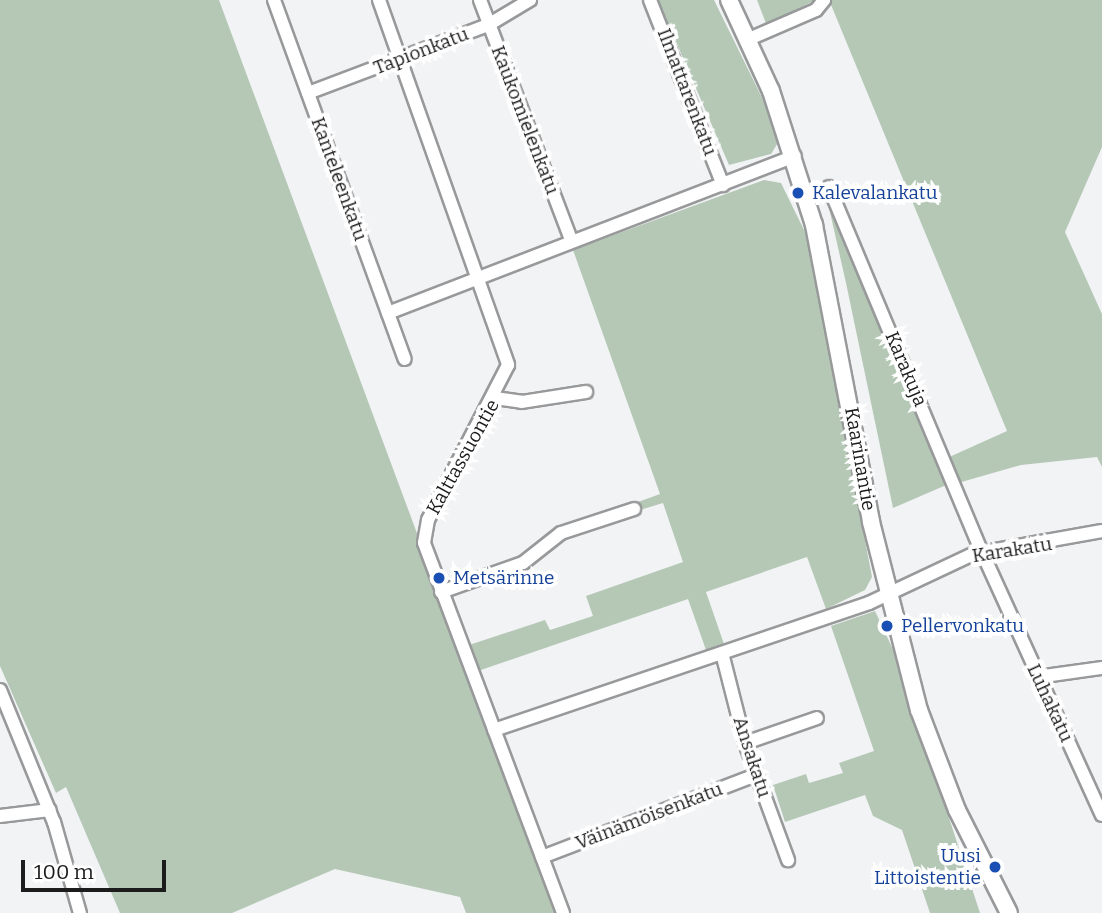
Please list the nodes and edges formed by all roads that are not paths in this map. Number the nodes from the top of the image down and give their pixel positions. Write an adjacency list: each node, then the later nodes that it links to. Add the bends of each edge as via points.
1 (274, 0): 11 (street, Kanteleenkatu)
2 (379, 0): 10 (street, Kalttassuontie)
3 (480, 0): 8 (street, Kaukomielenkatu)
4 (530, 0): 8 (street, Tapionkatu)
5 (650, 0): 13 (street, Ilmattarenkatu)
6 (729, 0): 9 (main road, Kaarinantie)
7 (824, 0): 9 (street, via 816,10)
8 (488, 25): 10 (street, Tapionkatu); 15 (street, Kaukomielenkatu)
9 (749, 39): 12 (main road, Kaarinantie)
10 (400, 59): 11 (street, Tapionkatu); 16 (street, Kalttassuontie)
11 (308, 93): 17 (street, Kanteleenkatu)
12 (795, 156): 13 (street); 25 (main road, Kaarinantie, via 835,321)
13 (723, 185): 15 (street)
14 (830, 187): 23 (street, Karakuja)
15 (571, 239): 16 (street)
16 (478, 280): 17 (street); 20 (street, Kalttassuontie, via 508,365)
17 (388, 313): 18 (street, Kanteleenkatu)
18 (405, 359)
19 (586, 392): 20 (street, via 522,401)
20 (495, 398): 24 (street, Kalttassuontie, via 423,531)
21 (634, 509): 24 (street, via 561,533 523,563)
22 (1102, 531): 23 (street, Karakatu)
23 (982, 552): 25 (street, Karakatu, via 919,575); 28 (street, Luhakatu)
24 (442, 593): 31 (street, Kalttassuontie)
25 (887, 595): 26 (street); 41 (main road, Kaarinantie, via 937,762)
26 (722, 653): 31 (street); 32 (street, Ansakatu)
27 (1102, 667): 28 (street)
28 (1037, 677): 35 (street, Luhakatu)
29 (0, 690): 34 (street)
30 (817, 718): 32 (street)
31 (494, 730): 37 (street, Kalttassuontie)
32 (745, 743): 33 (street, Ansakatu)
33 (756, 775): 37 (street, Väinämöisenkatu); 38 (street, Ansakatu)
34 (50, 810): 36 (street); 39 (street)
35 (1102, 815)
36 (0, 816)
37 (542, 857): 40 (street, Kalttassuontie)
38 (788, 860)
39 (80, 913)
40 (563, 913)
41 (1009, 913)

